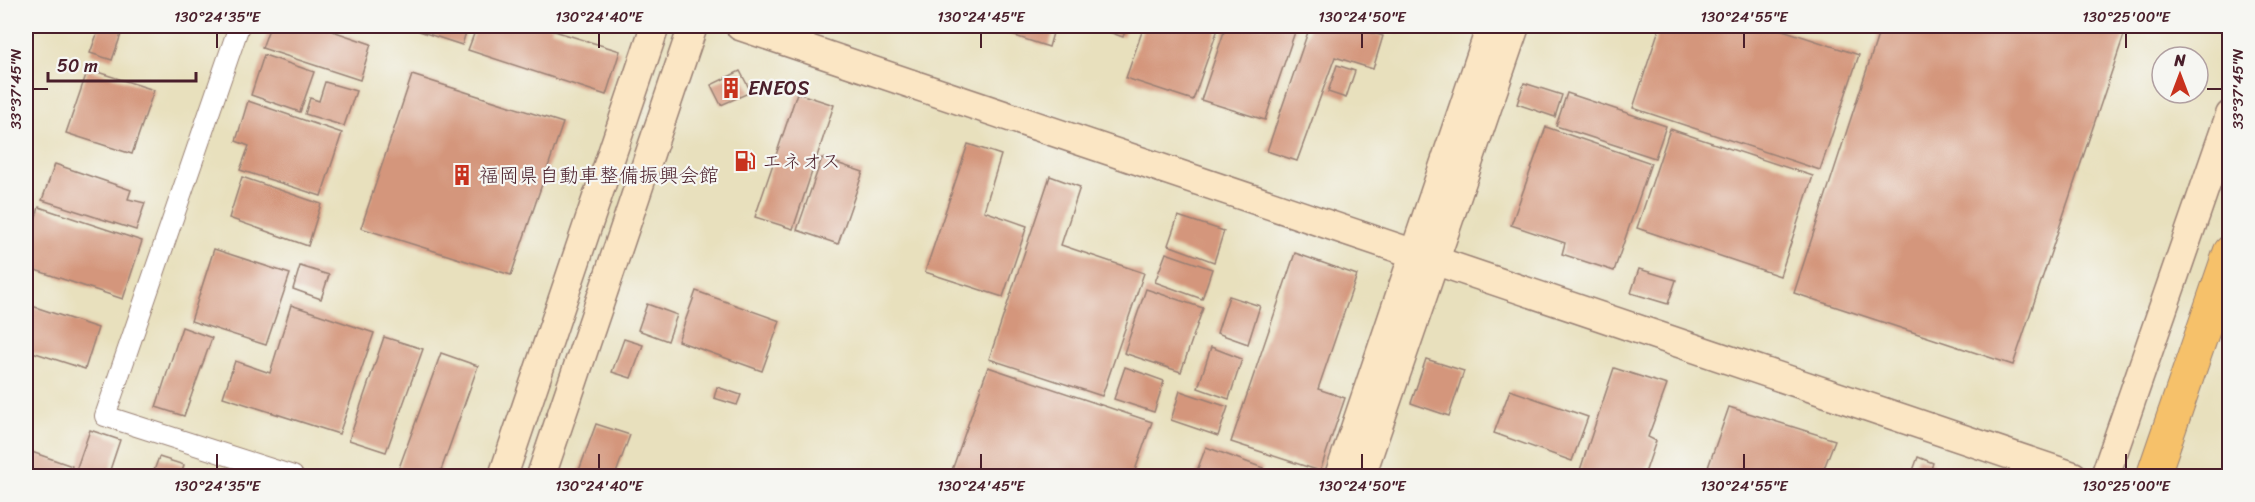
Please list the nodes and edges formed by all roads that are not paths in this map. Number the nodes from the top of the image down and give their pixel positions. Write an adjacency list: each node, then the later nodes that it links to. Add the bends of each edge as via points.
1 (239, 26): 12 (street, via 105,416)
2 (655, 26): 13 (street)
3 (693, 26): 14 (street)
4 (740, 26): 9 (street)
5 (1491, 26): 9 (street)
6 (1515, 26): 9 (street)
7 (2229, 115): 18 (street)
8 (2229, 252): 19 (highway)
9 (1424, 257): 15 (street); 16 (street); 17 (street)
10 (2229, 274): 20 (highway)
11 (2229, 291): 21 (street)
12 (292, 477)
13 (503, 477)
14 (541, 477)
15 (1339, 477)
16 (1361, 477)
17 (2073, 477)
18 (2104, 477)
19 (2153, 477)
20 (2161, 477)
21 (2168, 477)

